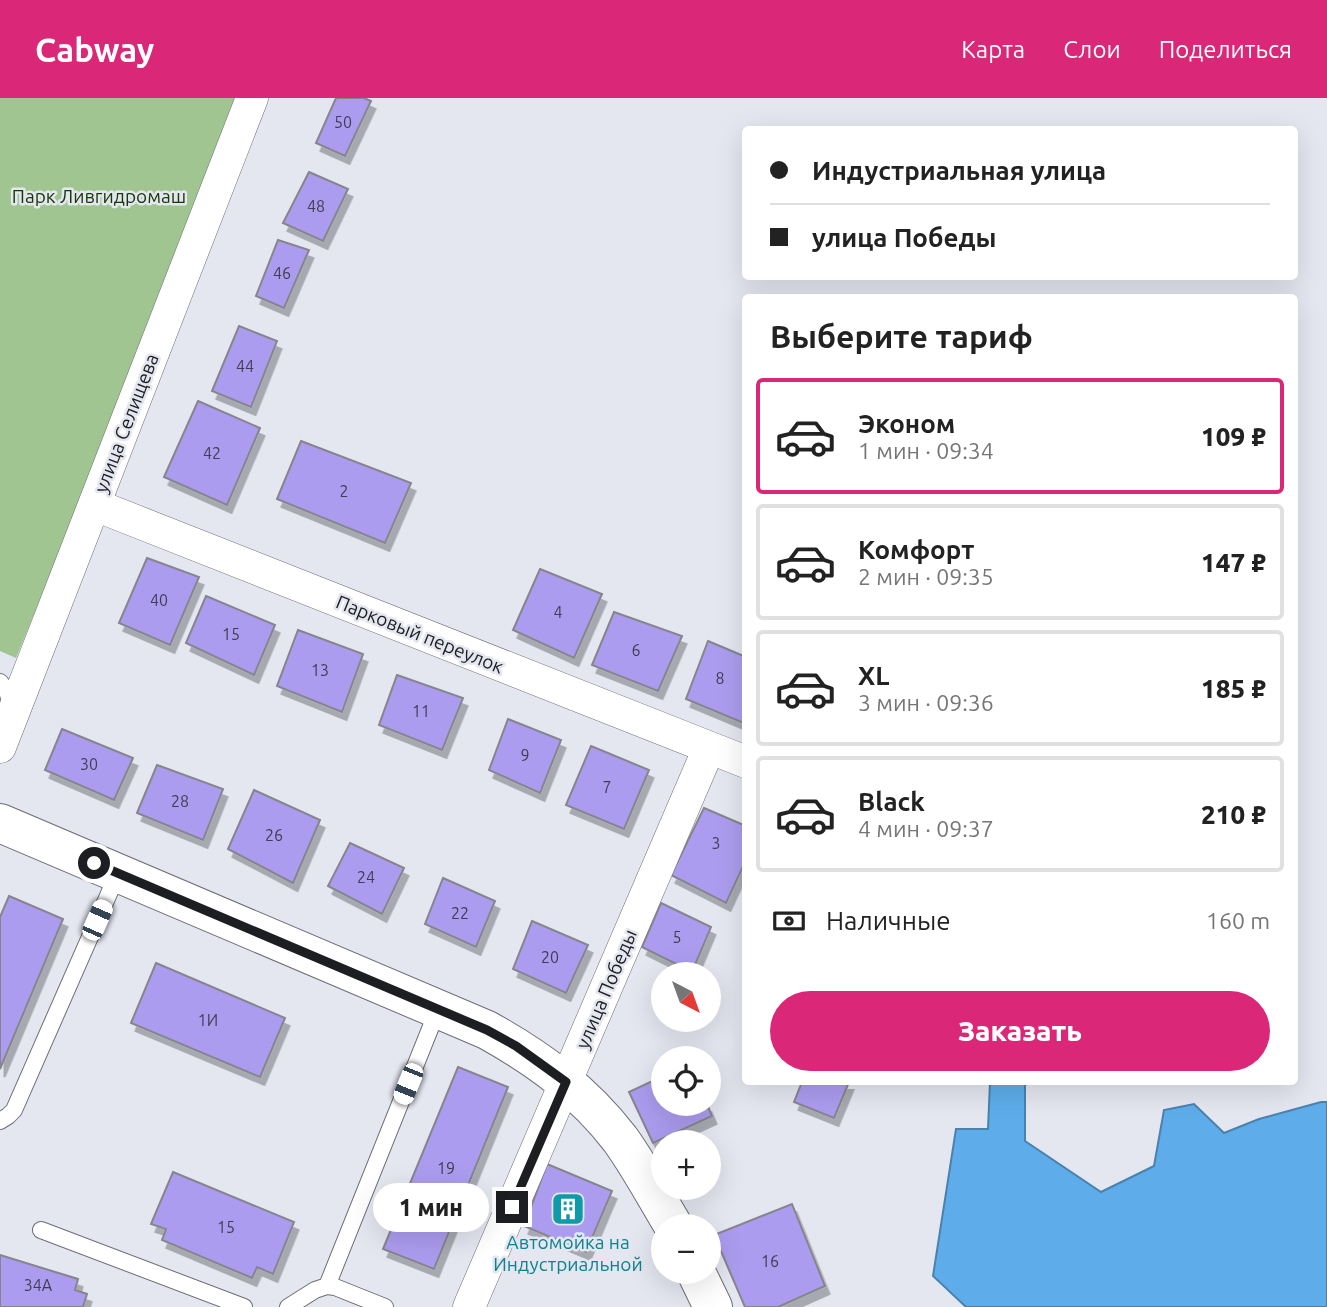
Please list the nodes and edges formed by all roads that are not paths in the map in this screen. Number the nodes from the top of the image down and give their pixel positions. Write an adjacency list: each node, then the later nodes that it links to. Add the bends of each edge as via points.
1 (251, 98): 2 (street, улица Селищева)
2 (95, 505): 4 (street, улица Селищева); 5 (street, Парковый переулок)
3 (0, 682): 4 (lane, via 11,700)
4 (5, 735)
5 (709, 748): 6 (street, Парковый переулок); 10 (street, улица Победы)
6 (742, 760)
7 (0, 823): 8 (street)
8 (118, 873): 9 (street); 11 (lane, via 14,1110)
9 (438, 1009): 10 (street, via 516,1046); 15 (lane)
10 (566, 1082): 12 (street, via 622,1142); 20 (street, улица Победы)
11 (0, 1121)
12 (666, 1214)
13 (41, 1230): 16 (lane)
14 (702, 1284): 21 (street)
15 (325, 1286): 17 (lane); 18 (lane); 19 (lane)
16 (244, 1307)
17 (288, 1307)
18 (314, 1307)
19 (385, 1307)
20 (469, 1307)
21 (713, 1307)

